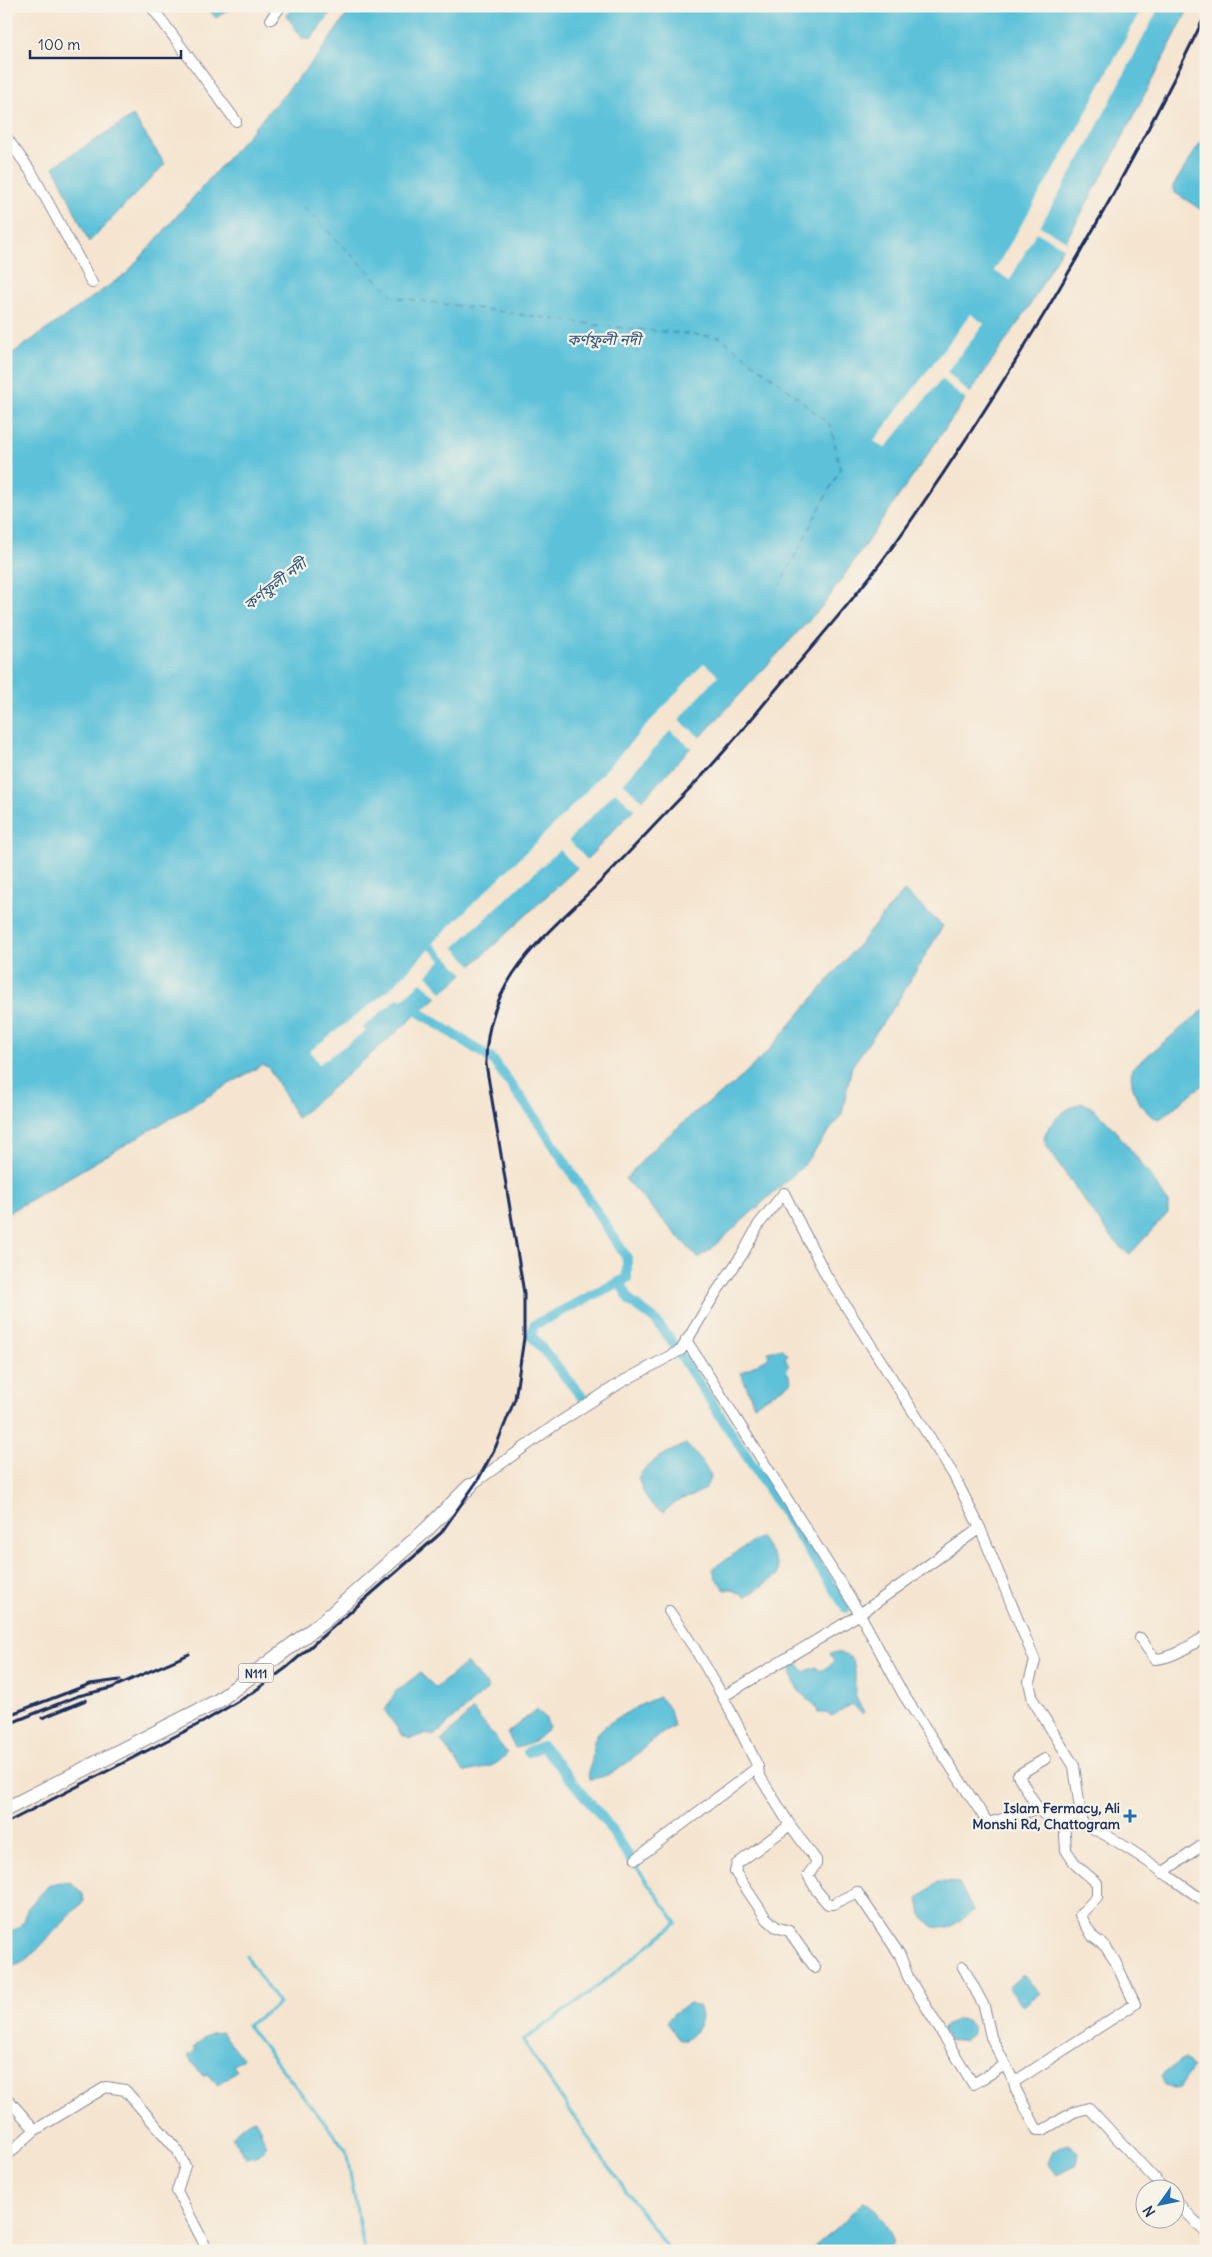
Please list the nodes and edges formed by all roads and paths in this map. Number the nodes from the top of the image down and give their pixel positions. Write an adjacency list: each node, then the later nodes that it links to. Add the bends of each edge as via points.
1 (151, 6): 4 (street)
2 (281, 6): 3 (street)
3 (271, 19)
4 (236, 121)
5 (6, 137): 6 (street, via 32,173)
6 (92, 283)
7 (686, 1340): 8 (street, via 678,1353 620,1383); 9 (street, via 742,1256 759,1224 784,1193 826,1275 931,1437); 11 (street)
8 (470, 1486): 17 (highway, N111, via 331,1615 218,1700)
9 (980, 1528): 11 (street); 20 (street, via 1035,1661 1029,1682 1032,1700 1074,1766)
10 (669, 1611): 14 (street)
11 (860, 1614): 14 (street); 18 (street, via 903,1694 988,1823)
12 (1206, 1636): 13 (street, via 1166,1658 1155,1660)
13 (1140, 1638)
14 (724, 1696): 16 (street)
15 (1045, 1759): 18 (street, via 1018,1775)
16 (758, 1767): 21 (street, via 759,1775); 23 (street)
17 (6, 1809)
18 (1038, 1809): 19 (street, via 1047,1818)
19 (1064, 1820): 20 (street); 29 (street, via 1066,1850 1076,1865 1097,1883 1097,1897 1080,1915 1093,1937 1105,1946 1115,1961 1135,2004)
20 (1082, 1823): 24 (street)
21 (790, 1825): 27 (street, via 737,1864 735,1872 766,1918 776,1927 788,1931); 28 (street, via 816,1860 808,1875 828,1904 857,1892 865,1901 900,1955 908,1977 972,2084)
22 (1206, 1847): 24 (street, via 1204,1844)
23 (636, 1859)
24 (1162, 1873): 25 (street)
25 (1206, 1902)
26 (963, 1967): 28 (street, via 984,2006 991,2037)
27 (815, 1968)
28 (1005, 2065): 29 (street)
29 (1014, 2082): 33 (street, via 1037,2130 1089,2108)
30 (6, 2097): 31 (street)
31 (35, 2130): 32 (street); 36 (street, via 106,2087 125,2090 178,2151 185,2166 177,2191)
32 (6, 2156)
33 (1157, 2180)
34 (1184, 2210): 35 (street)
35 (1206, 2233)
36 (208, 2251)

